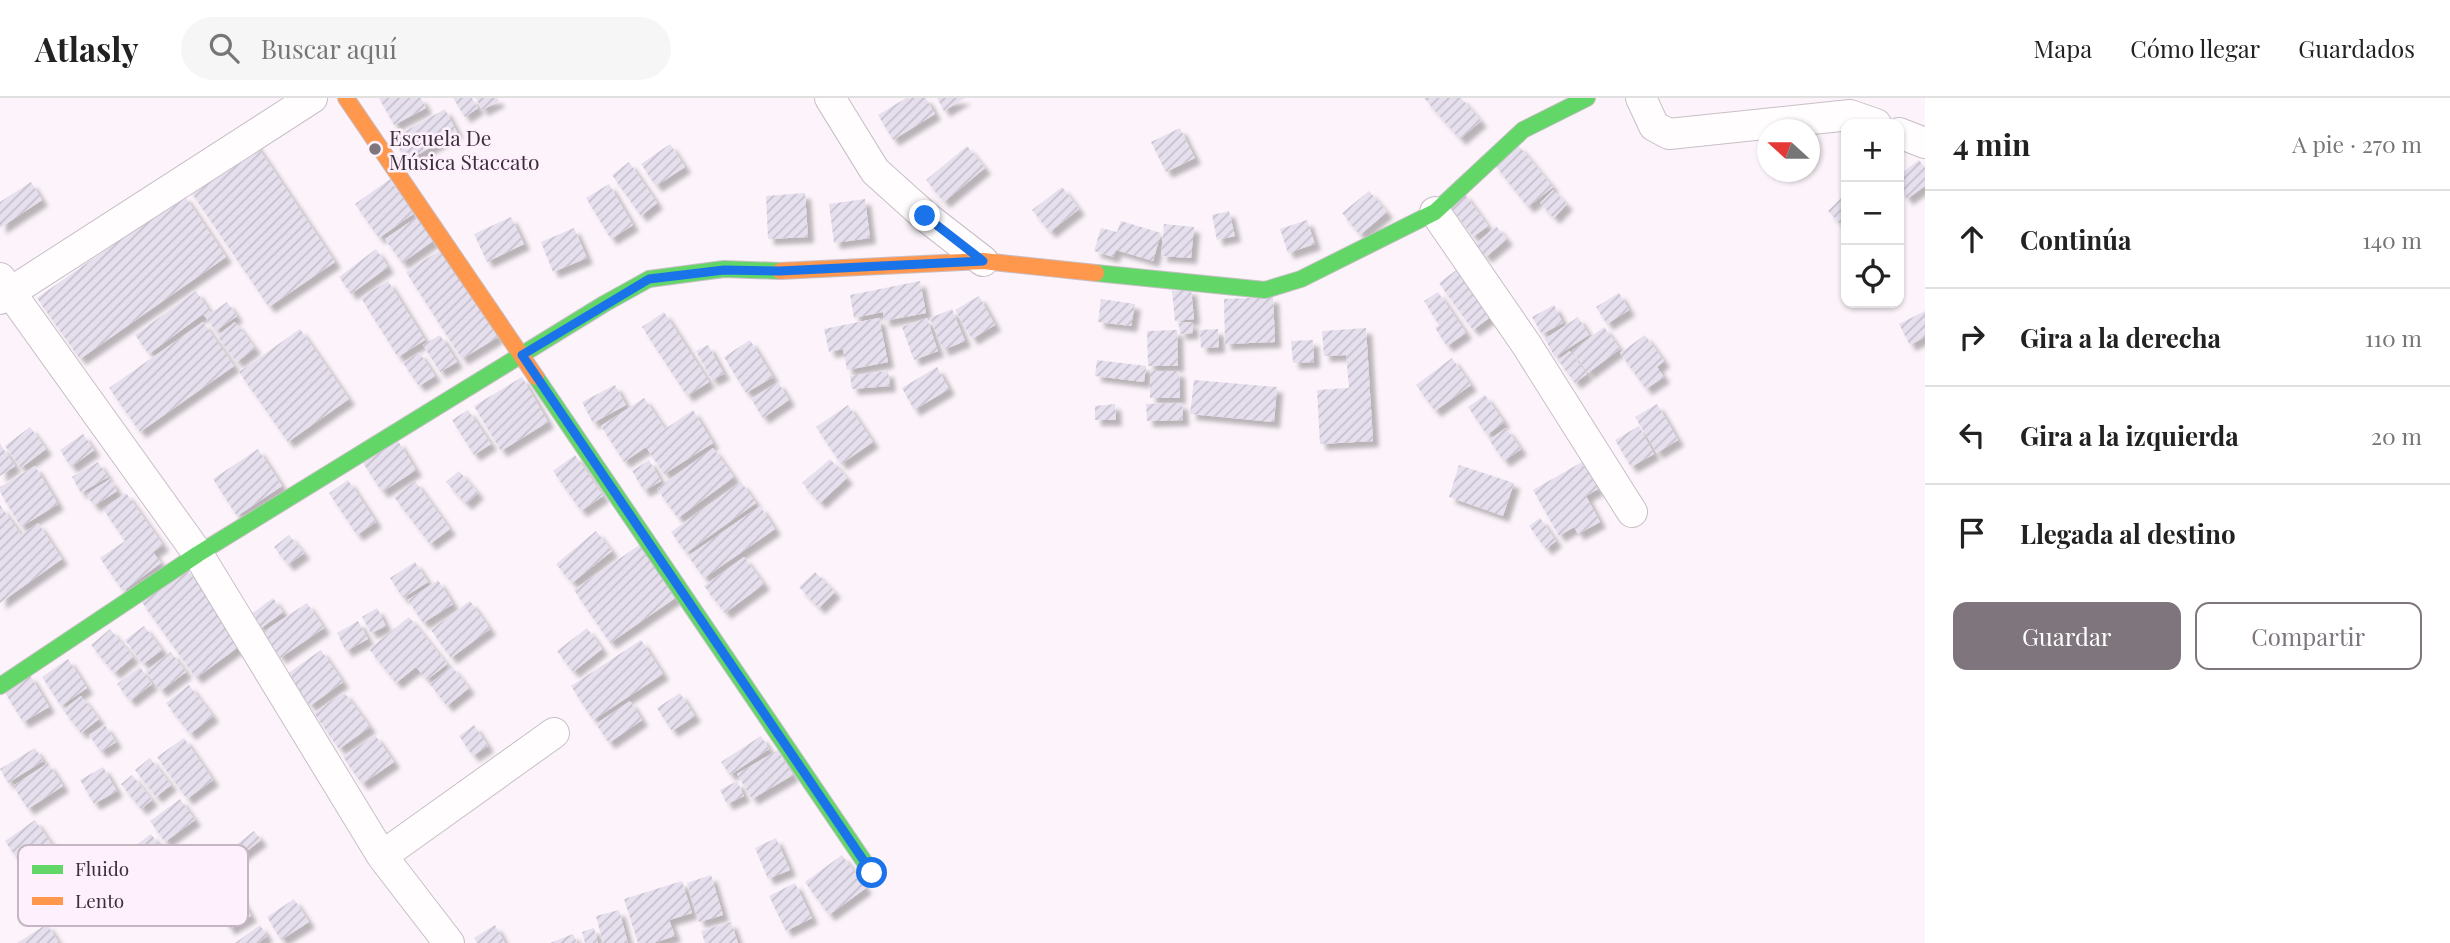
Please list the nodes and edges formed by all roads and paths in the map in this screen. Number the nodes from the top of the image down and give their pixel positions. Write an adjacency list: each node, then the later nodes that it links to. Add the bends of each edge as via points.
1 (312, 98): 11 (street)
2 (346, 98): 12 (street)
3 (830, 98): 10 (street, via 875,171)
4 (1587, 98): 9 (street, via 1523,130)
5 (1641, 98): 6 (street, via 1654,126 1669,134 1850,115)
6 (1862, 119)
7 (1904, 135): 8 (street)
8 (1925, 143)
9 (1435, 212): 10 (street, via 1301,279 1265,290); 13 (street, via 1526,344)
10 (983, 261): 12 (street, via 724,270 649,279)
11 (3, 290): 14 (street)
12 (522, 355): 14 (street); 18 (street)
13 (1632, 512)
14 (198, 554): 15 (street); 17 (street)
15 (0, 686)
16 (554, 733): 17 (street)
17 (382, 856): 19 (street)
18 (872, 873)
19 (449, 943)

